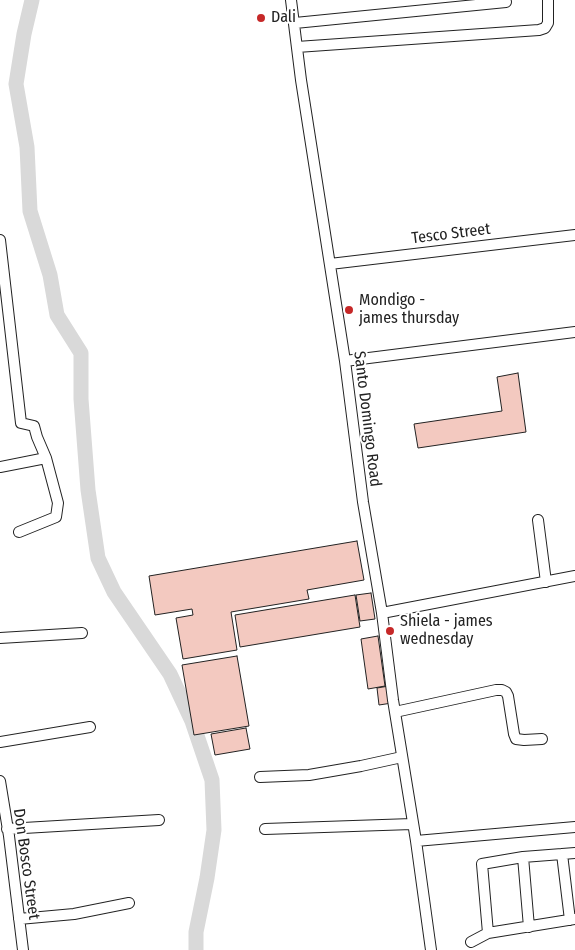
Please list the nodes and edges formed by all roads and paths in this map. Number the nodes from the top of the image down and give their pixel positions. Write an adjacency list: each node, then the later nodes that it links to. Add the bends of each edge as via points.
1 (291, 0): 4 (street, Santo Domingo Road)
2 (548, 0): 5 (street, via 548,23 539,30)
3 (506, 2): 4 (street)
4 (294, 23): 5 (street, Santo Domingo Road)
5 (297, 47): 8 (street, Santo Domingo Road)
6 (575, 235): 8 (street, Tesco Street)
7 (0, 240): 11 (street, via 21,423 34,426)
8 (330, 264): 10 (street, Santo Domingo Road)
9 (575, 332): 10 (street)
10 (345, 361): 17 (street, Santo Domingo Road, via 363,502)
11 (46, 458): 12 (street); 14 (street, via 58,503 56,517)
12 (0, 467)
13 (538, 520): 16 (street)
14 (19, 532)
15 (575, 576): 16 (street)
16 (546, 582): 17 (street)
17 (382, 613): 20 (street, Santo Domingo Road)
18 (82, 633): 19 (street)
19 (0, 638)
20 (395, 712): 22 (street, via 502,690 508,696 516,739); 24 (street, Santo Domingo Road)
21 (90, 728): 23 (street)
22 (542, 739)
23 (0, 742)
24 (402, 757): 25 (street, via 309,776); 29 (street, Santo Domingo Road)
25 (260, 777)
26 (0, 781): 27 (street, Don Bosco Street)
27 (1, 793): 31 (street, Don Bosco Street)
28 (158, 820): 31 (street)
29 (412, 824): 32 (street); 33 (street, Santo Domingo Road)
30 (575, 828): 33 (street)
31 (8, 829): 38 (street, Don Bosco Street)
32 (265, 829)
33 (416, 841): 44 (street, Santo Domingo Road)
34 (575, 853): 35 (street)
35 (562, 854): 36 (street); 39 (street)
36 (523, 857): 40 (street); 41 (street, via 482,864)
37 (129, 903): 38 (street, via 74,914)
38 (19, 919): 43 (street, Don Bosco Street)
39 (572, 920): 40 (street)
40 (529, 927): 41 (street)
41 (488, 933): 42 (street)
42 (471, 942)
43 (23, 950)
44 (431, 950)

